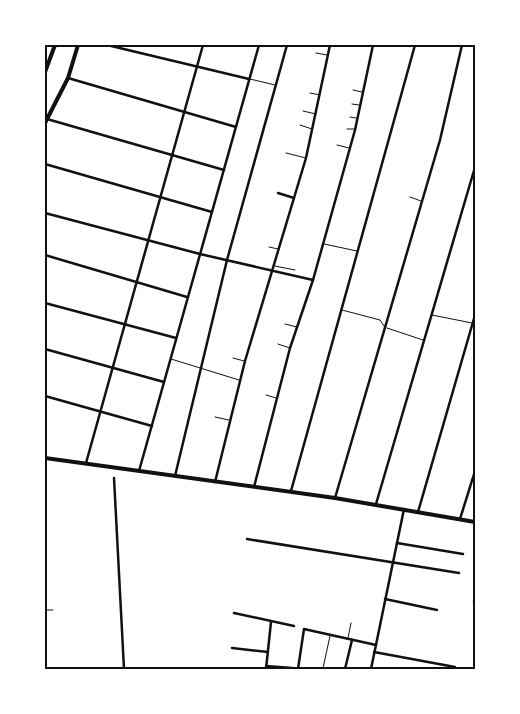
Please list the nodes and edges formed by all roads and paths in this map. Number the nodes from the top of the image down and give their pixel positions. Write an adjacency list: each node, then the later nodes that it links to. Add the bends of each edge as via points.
1 (55, 45): 14 (street)
2 (78, 45): 15 (street)
3 (107, 45): 13 (street)
4 (203, 45): 13 (street)
5 (259, 45): 16 (street)
6 (287, 45): 17 (street)
7 (330, 45): 12 (street)
8 (373, 45): 19 (street)
9 (415, 45): 54 (street)
10 (462, 45): 47 (street)
11 (316, 53): 12 (lane)
12 (328, 56): 21 (street)
13 (198, 66): 16 (street); 25 (street)
14 (45, 72)
15 (68, 78): 25 (street); 29 (street)
16 (249, 79): 17 (lane); 31 (street)
17 (276, 85): 57 (street)
18 (353, 90): 19 (lane)
19 (363, 92): 23 (street)
20 (310, 93): 21 (lane)
21 (321, 95): 26 (street)
22 (352, 104): 23 (lane)
23 (359, 105): 28 (street)
24 (303, 110): 26 (lane)
25 (185, 111): 31 (street); 38 (street)
26 (316, 114): 32 (street)
27 (350, 117): 28 (lane)
28 (357, 118): 34 (street)
29 (46, 121): 38 (street)
30 (300, 125): 32 (lane)
31 (236, 127): 42 (street)
32 (313, 129): 39 (street)
33 (347, 129): 34 (lane)
34 (355, 130): 36 (street)
35 (337, 145): 36 (lane)
36 (350, 148): 51 (street)
37 (286, 153): 39 (lane)
38 (172, 154): 42 (street); 45 (street)
39 (306, 158): 46 (street)
40 (45, 164): 45 (street)
41 (475, 167): 66 (street)
42 (224, 170): 48 (street)
43 (278, 193): 46 (street)
44 (410, 196): 47 (lane)
45 (161, 197): 48 (street); 50 (street)
46 (294, 198): 53 (street)
47 (422, 202): 72 (street)
48 (212, 212): 55 (street)
49 (45, 213): 50 (street)
50 (148, 240): 55 (street); 62 (street)
51 (322, 243): 54 (lane); 61 (street)
52 (269, 247): 53 (lane)
53 (278, 249): 58 (street)
54 (357, 252): 65 (street)
55 (200, 254): 57 (street); 63 (street)
56 (45, 255): 62 (street)
57 (227, 260): 60 (street); 82 (street)
58 (274, 266): 59 (lane); 60 (street)
59 (295, 270)
60 (272, 272): 61 (street); 80 (street)
61 (312, 280): 71 (street)
62 (137, 282): 63 (street); 69 (street)
63 (188, 297): 73 (street)
64 (45, 303): 69 (street)
65 (341, 310): 72 (lane, via 380,320); 100 (street)
66 (432, 315): 68 (lane); 74 (street)
67 (475, 315): 68 (street)
68 (473, 323): 104 (street)
69 (125, 324): 73 (street); 81 (street)
70 (285, 324): 71 (lane)
71 (297, 327): 76 (street)
72 (385, 328): 74 (lane); 101 (street)
73 (176, 338): 79 (street)
74 (423, 340): 102 (street)
75 (278, 344): 76 (lane)
76 (290, 348): 87 (street)
77 (45, 349): 81 (street)
78 (232, 358): 80 (lane)
79 (171, 359): 82 (lane); 84 (street)
80 (245, 361): 83 (street)
81 (112, 368): 84 (street); 88 (street)
82 (201, 368): 83 (lane); 96 (street)
83 (240, 381): 90 (street)
84 (164, 382): 91 (street)
85 (266, 394): 87 (lane)
86 (45, 396): 88 (street)
87 (277, 398): 99 (street)
88 (100, 411): 91 (street); 93 (street)
89 (215, 417): 90 (lane)
90 (229, 420): 98 (street)
91 (152, 426): 94 (street)
92 (45, 458): 93 (street)
93 (86, 463): 94 (street)
94 (139, 471): 96 (street)
95 (475, 471): 105 (street)
96 (176, 476): 98 (street)
97 (114, 478): 133 (street)
98 (215, 482): 99 (street)
99 (254, 487): 100 (street)
100 (291, 491): 101 (street)
101 (335, 498): 102 (street)
102 (376, 504): 103 (street)
103 (404, 509): 104 (street); 108 (street)
104 (418, 512): 105 (street)
105 (460, 519): 106 (street)
106 (475, 522)
107 (247, 539): 110 (street)
108 (397, 542): 109 (street); 110 (street)
109 (463, 554)
110 (393, 562): 111 (street); 113 (street)
111 (459, 573)
112 (475, 596): 114 (street)
113 (385, 599): 117 (street); 125 (street)
114 (474, 602)
115 (45, 610): 116 (lane)
116 (53, 610)
117 (437, 610)
118 (234, 613): 119 (street)
119 (271, 622): 121 (street); 127 (street)
120 (351, 623): 123 (lane)
121 (294, 626)
122 (330, 635): 123 (street); 132 (lane); 134 (street, via 304,629)
123 (348, 639): 124 (street)
124 (352, 640): 125 (street); 135 (street)
125 (376, 645): 128 (street)
126 (232, 648): 127 (street)
127 (268, 652): 130 (street)
128 (374, 652): 129 (street); 136 (street)
129 (455, 667)
130 (266, 668): 131 (street)
131 (292, 668)
132 (323, 668)
133 (124, 669)
134 (298, 669)
135 (345, 669)
136 (371, 669)

